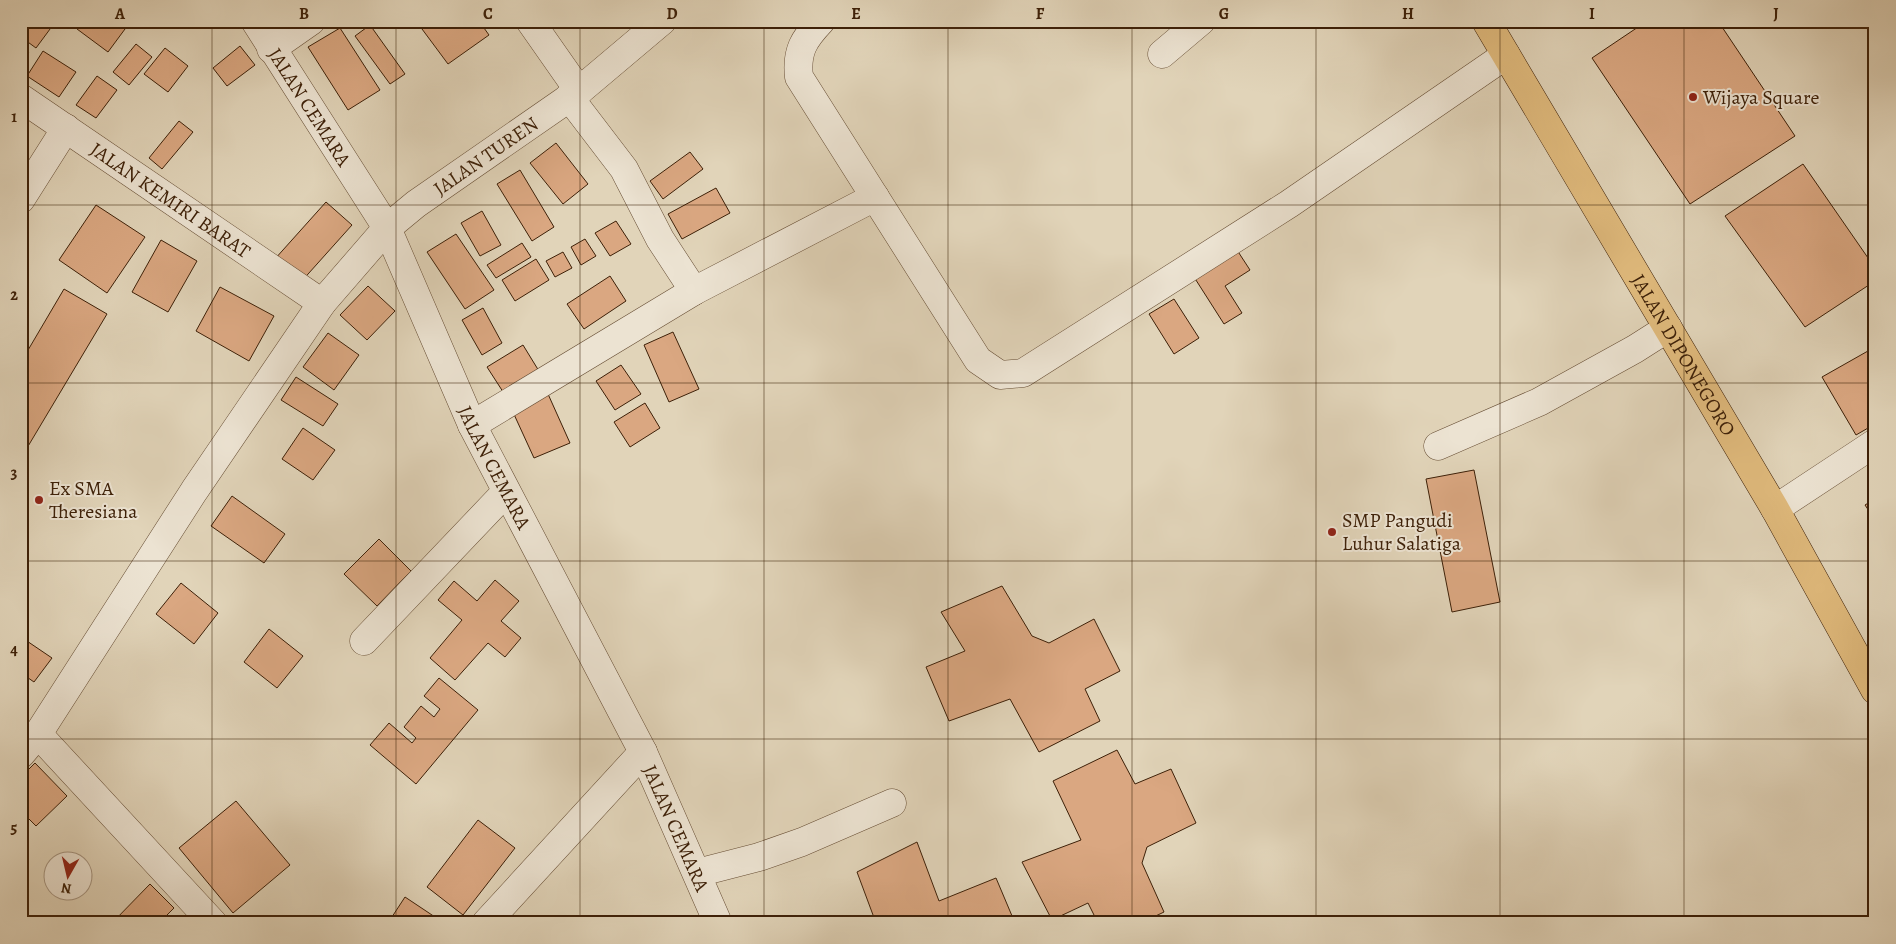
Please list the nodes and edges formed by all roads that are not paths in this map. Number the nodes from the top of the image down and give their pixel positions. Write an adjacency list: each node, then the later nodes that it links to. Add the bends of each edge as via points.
1 (255, 21): 8 (street, JALAN CEMARA)
2 (310, 21): 8 (street)
3 (530, 21): 11 (street)
4 (662, 21): 11 (street, JALAN TUREN)
5 (821, 21): 14 (street, via 805,38 797,61 799,77)
6 (1202, 21): 9 (street)
7 (1486, 21): 10 (main road, JALAN DIPONEGORO)
8 (271, 49): 16 (street, JALAN CEMARA)
9 (1162, 54)
10 (1506, 55): 14 (street, via 1289,204 1023,373 1000,375 978,360); 19 (main road, JALAN DIPONEGORO)
11 (574, 94): 16 (street, JALAN TUREN, via 416,204); 17 (street, via 624,169 660,239)
12 (21, 98): 13 (street, JALAN KEMIRI BARAT)
13 (66, 128): 15 (street); 18 (street, JALAN KEMIRI BARAT)
14 (875, 197): 17 (street)
15 (21, 199)
16 (387, 228): 18 (street, JALAN TUREN); 20 (street, JALAN CEMARA)
17 (694, 291): 20 (street)
18 (322, 303): 27 (street, JALAN TUREN, via 194,491)
19 (1668, 328): 22 (street, via 1539,402); 24 (main road, JALAN DIPONEGORO)
20 (472, 425): 23 (street, JALAN CEMARA)
21 (1875, 443): 24 (street)
22 (1438, 446)
23 (506, 492): 25 (street); 28 (street, JALAN CEMARA)
24 (1775, 509): 26 (main road, JALAN DIPONEGORO)
25 (364, 641)
26 (1875, 690)
27 (30, 744): 31 (street)
28 (643, 752): 30 (street, JALAN CEMARA); 32 (street)
29 (892, 803): 30 (street, via 802,842)
30 (697, 873): 33 (street, JALAN CEMARA)
31 (213, 923)
32 (486, 923)
33 (718, 923)

